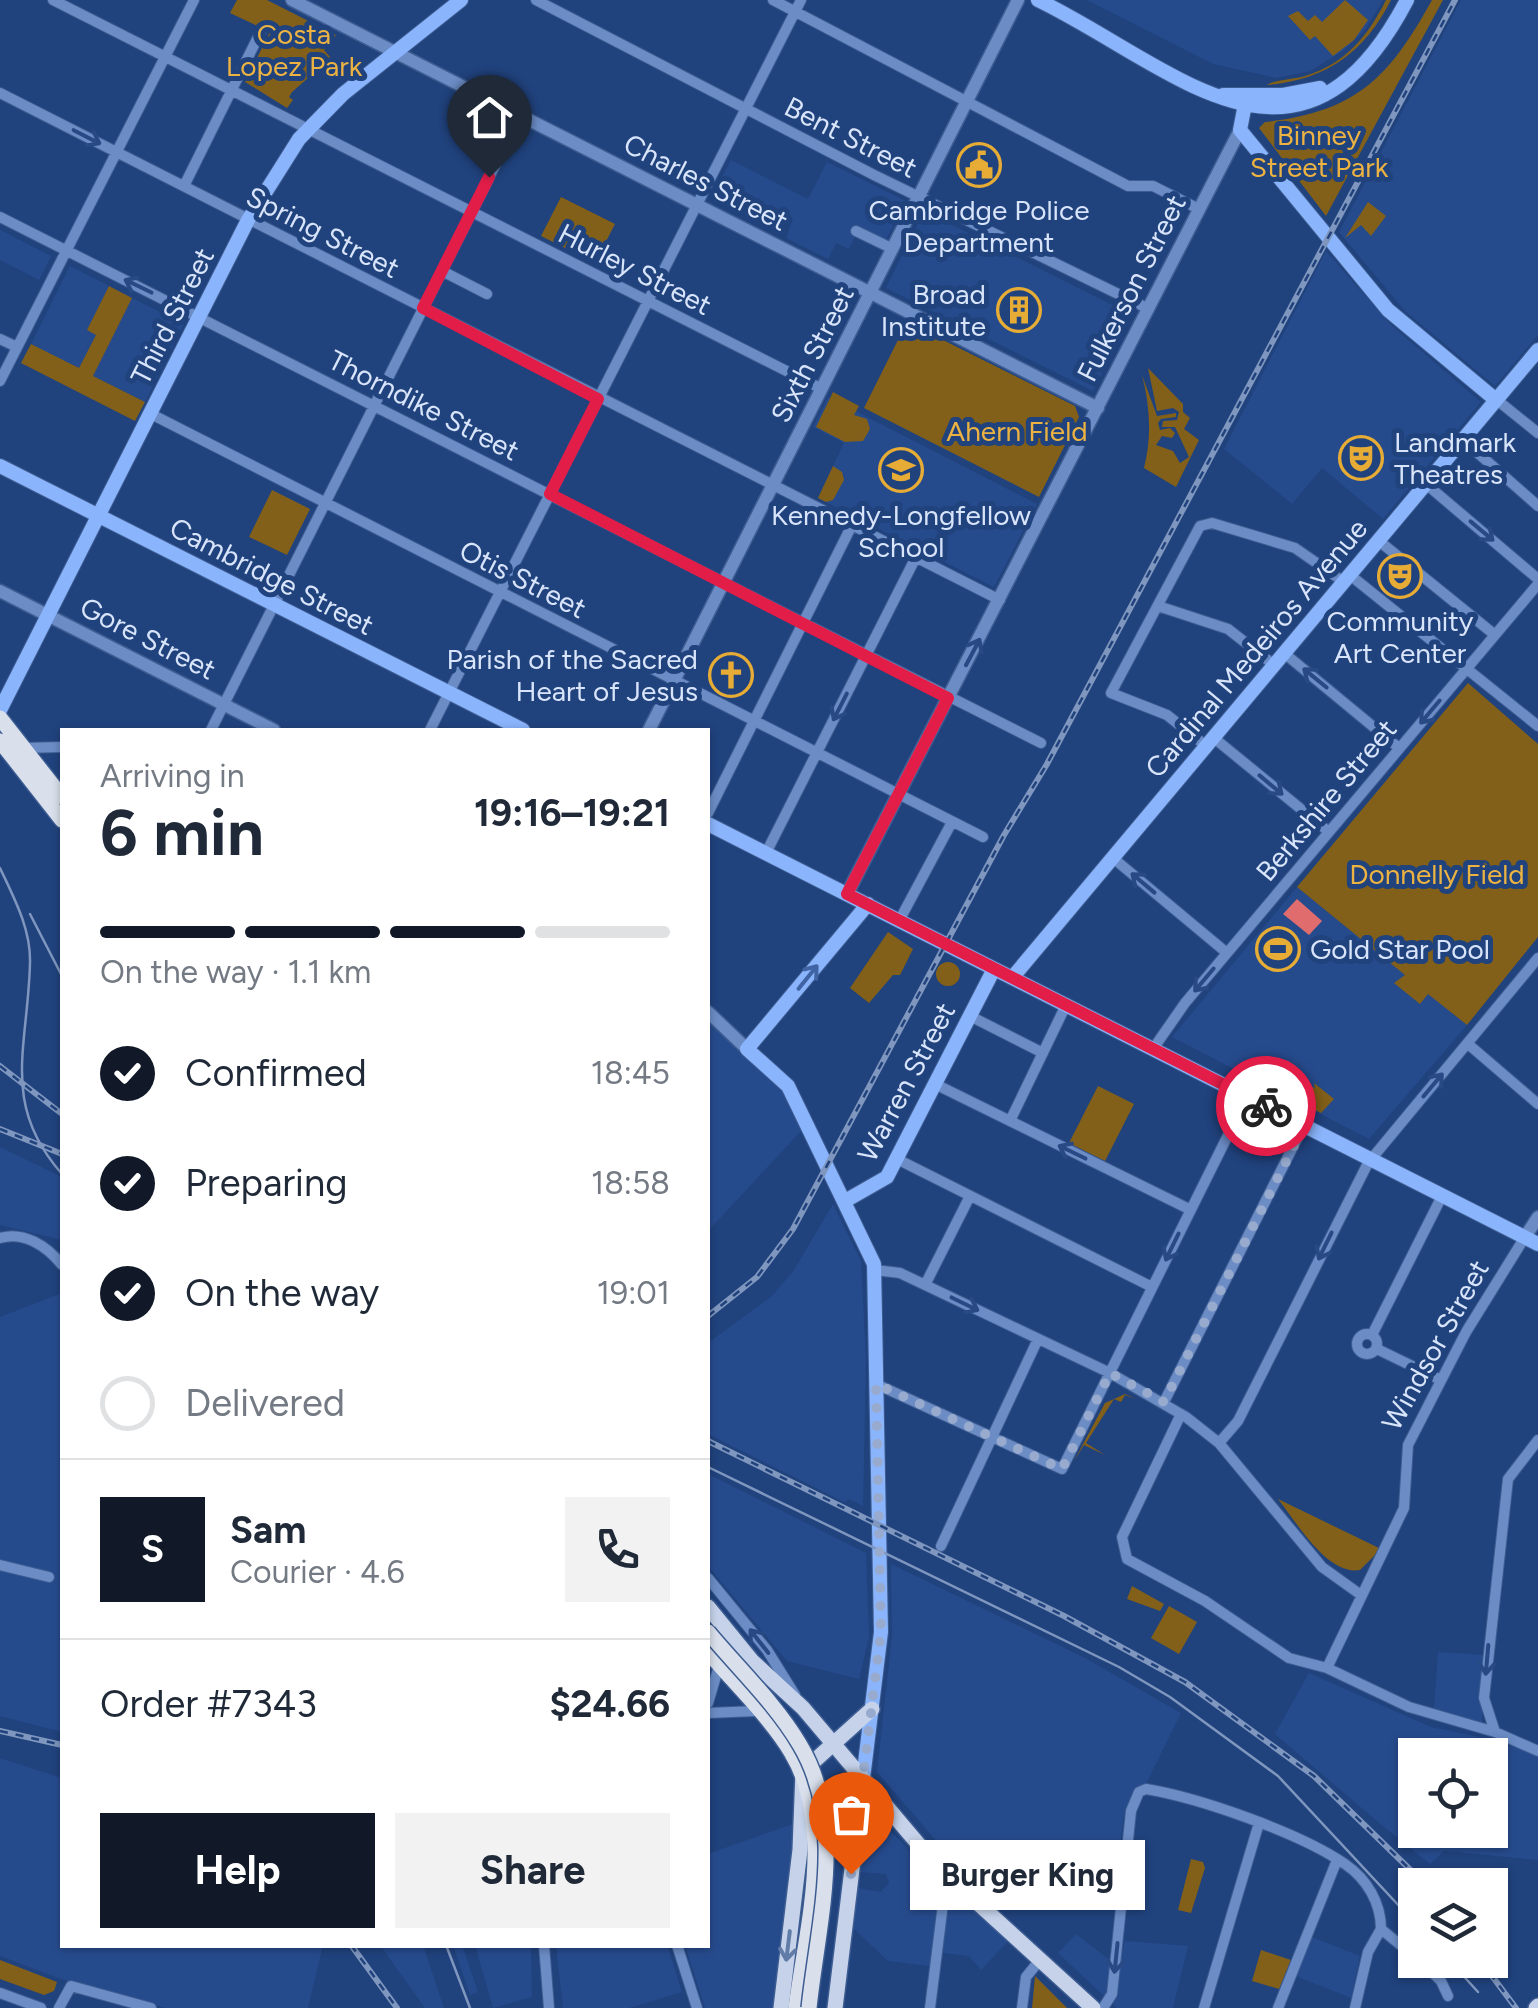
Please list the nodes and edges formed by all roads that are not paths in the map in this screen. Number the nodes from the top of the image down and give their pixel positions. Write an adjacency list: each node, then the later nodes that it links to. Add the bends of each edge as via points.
1 (53, 0): 14 (street, Hurley Street)
2 (194, 0): 14 (street)
3 (292, 0): 13 (street, Charles Street)
4 (461, 0): 13 (main road, Third Street)
5 (536, 0): 21 (street, Bent Street)
6 (773, 0): 11 (street)
7 (801, 0): 11 (street)
8 (1018, 0): 19 (street, Sixth Street)
9 (1038, 0): 18 (main road)
10 (1407, 0): 15 (main road, via 1373,55)
11 (795, 11): 19 (street); 21 (street)
12 (262, 31): 16 (street)
13 (395, 52): 22 (street, Charles Street); 23 (main road, Third Street)
14 (166, 55): 16 (street, Hurley Street); 25 (street)
15 (1340, 81): 18 (main road, via 1290,94); 20 (main road, via 1304,101)
16 (232, 90): 23 (street, Hurley Street); 26 (street)
17 (0, 92): 25 (street, Spring Street, one-way to 25)
18 (1207, 96): 20 (main road)
19 (968, 101): 27 (street, Sixth Street); 29 (street, via 1128,186 1154,186)
20 (1245, 104): 24 (main road)
21 (745, 108): 27 (street, Bent Street); 28 (street)
22 (520, 116): 28 (street, Charles Street); 30 (street)
23 (309, 129): 30 (street, Hurley Street); 32 (main road, Third Street)
24 (1240, 130): 29 (street, Fulkerson Street); 49 (main road, via 1388,310)
25 (117, 152): 26 (street, Spring Street); 35 (street)
26 (184, 186): 32 (street, Spring Street)
27 (919, 198): 34 (street, Sixth Street); 41 (street, Bent Street)
28 (696, 204): 37 (street, Charles Street); 39 (street)
29 (1199, 210): 41 (street, Fulkerson Street)
30 (471, 212): 36 (street); 39 (street, Hurley Street)
31 (0, 217): 35 (street, Thorndike Street)
32 (248, 220): 40 (street, Spring Street); 42 (main road, Third Street)
33 (856, 231): 34 (street)
34 (893, 249): 37 (street, Sixth Street)
35 (66, 250): 42 (street, Thorndike Street, one-way to 35); 44 (street)
36 (442, 271): 38 (street); 40 (street)
37 (871, 293): 47 (street, Sixth Street); 51 (street, Charles Street)
38 (487, 294)
39 (648, 300): 47 (street, Hurley Street); 48 (street)
40 (423, 308): 48 (street, Spring Street); 50 (street)
41 (1149, 309): 51 (street, Fulkerson Street)
42 (200, 317): 50 (street, Thorndike Street); 52 (main road, Third Street)
43 (0, 339): 44 (street)
44 (17, 347): 46 (street)
45 (1538, 350): 49 (main road, Cardinal Medeiros Avenue)
46 (0, 382)
47 (822, 389): 57 (street, Sixth Street)
48 (598, 399): 57 (street, Spring Street); 58 (street)
49 (1497, 400): 53 (street); 54 (main road, Cardinal Medeiros Avenue)
50 (374, 406): 58 (street, Thorndike Street); 59 (street)
51 (1098, 408): 70 (street, Fulkerson Street)
52 (151, 414): 59 (street, Otis Street); 61 (main road, Third Street)
53 (1538, 433)
54 (1463, 440): 56 (main road, Cardinal Medeiros Avenue); 60 (street)
55 (0, 466): 61 (main road, Cambridge Street)
56 (1426, 484): 63 (main road, Cardinal Medeiros Avenue); 66 (street, one-way to 66)
57 (773, 485): 62 (street, Spring Street); 67 (street, Sixth Street)
58 (550, 494): 67 (street, Thorndike Street); 69 (street)
59 (326, 504): 69 (street, Otis Street); 71 (street)
60 (1538, 506)
61 (100, 516): 71 (main road, Cambridge Street); 73 (main road, Third Street)
62 (852, 525): 64 (street, Spring Street); 74 (street)
63 (1378, 541): 65 (main road, Cardinal Medeiros Avenue); 75 (street)
64 (916, 557): 70 (street, Spring Street); 76 (street)
65 (1347, 578): 72 (street, via 1295,548 1208,522 1196,532); 77 (main road, Cardinal Medeiros Avenue); 78 (street)
66 (1538, 581): 75 (street, Berkshire Street)
67 (724, 583): 74 (street, Thorndike Street); 79 (street, Sixth Street)
68 (0, 591): 73 (street, Gore Street)
69 (500, 592): 79 (street, Otis Street); 80 (street)
70 (1000, 600): 81 (street, Fulkerson Street, one-way to 70)
71 (275, 605): 80 (main road, Cambridge Street); 82 (street)
72 (1158, 606): 77 (street, via 1228,629); 92 (street, via 1111,693 1167,715)
73 (49, 616): 82 (street, Gore Street); 83 (main road, Third Street)
74 (802, 623): 76 (street, Thorndike Street); 84 (street)
75 (1495, 635): 78 (street, Berkshire Street)
76 (866, 654): 81 (street, Thorndike Street); 97 (street, one-way to 97)
77 (1279, 659): 92 (main road, Cardinal Medeiros Avenue); 96 (street, one-way to 77)
78 (1468, 668): 85 (street); 96 (street, Berkshire Street, one-way to 96)
79 (675, 680): 84 (street, Otis Street); 90 (street, Sixth Street)
80 (449, 693): 88 (street); 89 (main road, Cambridge Street)
81 (948, 698): 93 (street, Thorndike Street); 98 (street, Fulkerson Street)
82 (224, 705): 86 (street); 87 (street, Gore Street)
83 (0, 714): 95 (highway)
84 (753, 720): 97 (street, Otis Street); 100 (street)
85 (1538, 726)
86 (212, 728)
87 (270, 728)
88 (431, 728)
89 (518, 728)
90 (650, 728)
91 (0, 740): 101 (highway)
92 (1210, 742): 104 (street, one-way to 104); 107 (main road, Cardinal Medeiros Avenue)
93 (1041, 743)
94 (60, 746): 95 (street)
95 (22, 748): 99 (highway)
96 (1400, 748): 104 (street, Berkshire Street)
97 (816, 753): 98 (street, Otis Street); 106 (street)
98 (898, 794): 102 (street, Otis Street); 108 (street, Fulkerson Street)
99 (60, 796)
100 (710, 809)
101 (60, 817)
102 (952, 822): 105 (street, Otis Street); 110 (street)
103 (710, 825): 106 (main road)
104 (1328, 832): 111 (street, Berkshire Street)
105 (983, 837)
106 (766, 853): 108 (main road)
107 (1113, 858): 111 (street, one-way to 107); 114 (main road, Cardinal Medeiros Avenue)
108 (847, 894): 109 (main road)
109 (868, 904): 110 (main road); 119 (main road, one-way to 109)
110 (899, 920): 113 (main road)
111 (1227, 953): 120 (street, Berkshire Street, one-way to 120)
112 (1538, 958): 118 (street)
113 (994, 969): 114 (main road); 117 (main road, Warren Street)
114 (1012, 978): 115 (main road)
115 (1066, 1005): 120 (main road); 121 (street)
116 (710, 1014): 119 (street)
117 (970, 1016): 121 (street); 122 (main road, Warren Street)
118 (1468, 1044): 124 (street); 128 (street, one-way to 118)
119 (748, 1048): 131 (main road, via 788,1086)
120 (1154, 1049): 123 (main road)
121 (1043, 1052): 125 (street)
122 (934, 1084): 125 (street); 127 (main road, Warren Street)
123 (1247, 1097): 126 (main road); 132 (street)
124 (1538, 1104)
125 (1010, 1122): 132 (street, one-way to 125)
126 (1304, 1126): 128 (main road); 146 (street)
127 (896, 1158): 129 (street); 131 (main road, Warren Street, via 883,1182)
128 (1371, 1160): 130 (main road); 150 (street, one-way to 150, via 1236,1424)
129 (970, 1196): 138 (street); 139 (street)
130 (1442, 1196): 135 (main road); 140 (street)
131 (846, 1200): 137 (main road)
132 (1191, 1210): 139 (street, one-way to 139)
133 (1538, 1216): 135 (street, Windsor Street)
134 (0, 1238): 136 (street, via 31,1240)
135 (1531, 1241): 144 (street, Windsor Street)
136 (60, 1263)
137 (875, 1270): 138 (street, via 894,1270); 145 (main road)
138 (925, 1284): 141 (street, one-way to 141)
139 (1152, 1288): 143 (street)
140 (1372, 1335): 142 (street); 142 (street, via 1361,1336 1358,1348 1367,1355)
141 (1038, 1340): 143 (street); 148 (street)
142 (1377, 1349): 144 (street)
143 (1110, 1373): 146 (street); 148 (street, via 1062,1469)
144 (1441, 1380): 155 (street, Windsor Street, via 1405,1452 1404,1508)
145 (876, 1384): 148 (street); 163 (main road, via 881,1632)
146 (1164, 1402): 147 (street)
147 (1182, 1414): 150 (street); 160 (street, via 1122,1536 1122,1552 1289,1658)
148 (992, 1437): 151 (street)
149 (1538, 1440): 166 (street, one-way to 166, via 1508,1479 1484,1698)
150 (1219, 1443): 155 (street, via 1310,1554)
151 (941, 1546)
152 (0, 1565): 153 (street)
153 (49, 1578)
154 (710, 1580): 162 (street, one-way to 154)
155 (1360, 1595): 160 (street, Windsor Street)
156 (710, 1610): 162 (main road)
157 (710, 1634): 189 (highway, bridge, via 794,1735 820,1788 826,1842)
158 (710, 1654): 159 (highway)
159 (720, 1666): 161 (street); 164 (highway)
160 (1326, 1668): 166 (street, via 1409,1707)
161 (710, 1697)
162 (804, 1708): 167 (main road)
163 (872, 1709): 167 (main road); 169 (main road)
164 (758, 1711): 165 (street); 170 (highway)
165 (710, 1713)
166 (1495, 1732): 168 (street)
167 (832, 1742): 169 (main road); 170 (main road, via 806,1765)
168 (1538, 1751)
169 (863, 1778): 173 (main road); 190 (main road)
170 (804, 1779): 187 (main road, one-way to 187); 188 (highway, via 815,1844)
171 (1259, 1823): 172 (street); 194 (street, one-way to 194, via 1138,1792 1112,1994); 195 (street)
172 (1337, 1860): 174 (street, via 1376,1897); 196 (street)
173 (958, 1885): 178 (main road); 191 (street, via 944,1904)
174 (1382, 1929): 175 (street); 197 (street, via 1368,1952)
175 (1398, 1942)
176 (544, 1948): 185 (street)
177 (678, 1948): 186 (street)
178 (1039, 1961): 192 (street, via 1026,1977); 193 (main road)
179 (1438, 1978): 181 (street)
180 (0, 1993): 182 (street)
181 (1448, 1996)
182 (41, 2008)
183 (59, 2008): 184 (street, via 71,1986)
184 (151, 2008)
185 (548, 2008)
186 (697, 2008)
187 (781, 2008)
188 (796, 2008)
189 (809, 2008)
190 (835, 2008)
191 (930, 2008)
192 (1022, 2008)
193 (1093, 2008)
194 (1103, 2008)
195 (1204, 2008)
196 (1278, 2008)
197 (1355, 2008)

